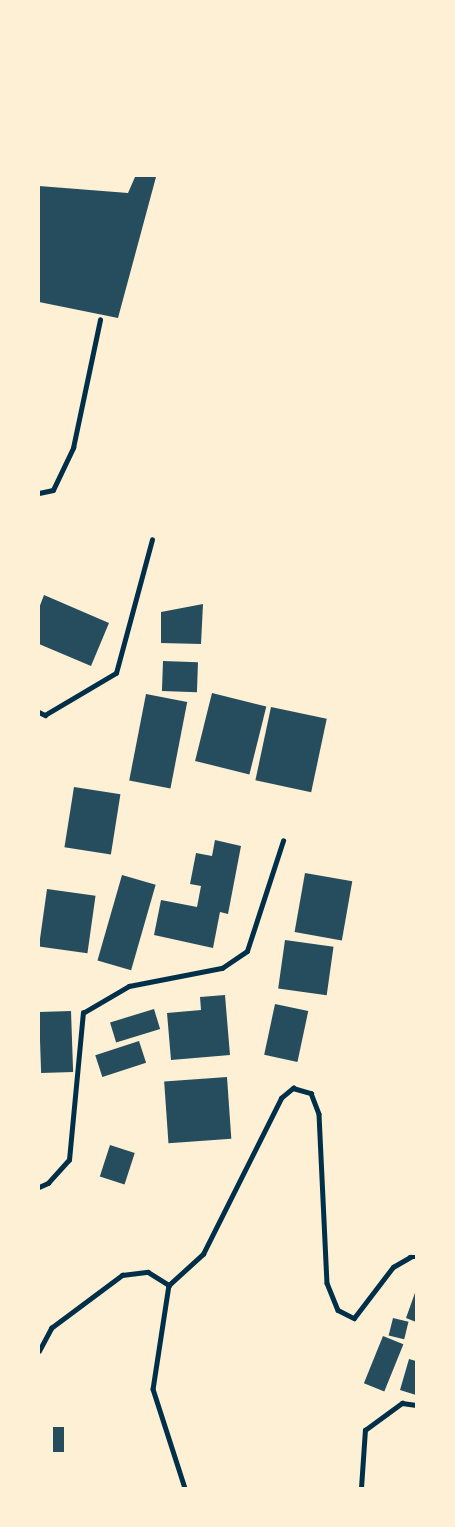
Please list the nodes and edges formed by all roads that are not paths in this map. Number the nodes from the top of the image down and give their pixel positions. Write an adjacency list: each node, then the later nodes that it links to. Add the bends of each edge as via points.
1 (100, 320): 2 (lane, via 73,448 53,490)
2 (39, 493)
3 (152, 540): 4 (lane, via 116,674 45,715)
4 (39, 712)
5 (283, 841): 6 (lane, via 247,951 222,968 129,986 83,1013 69,1160 48,1183)
6 (39, 1187)
7 (416, 1257): 8 (lane, via 393,1267 354,1318 338,1310 327,1283 319,1114 311,1093 293,1088 281,1098 203,1254)
8 (169, 1285): 9 (lane, via 148,1272 122,1275 51,1328); 11 (lane, via 153,1389)
9 (39, 1351)
10 (416, 1405): 12 (lane, via 402,1403 365,1430)
11 (185, 1488)
12 (361, 1488)

